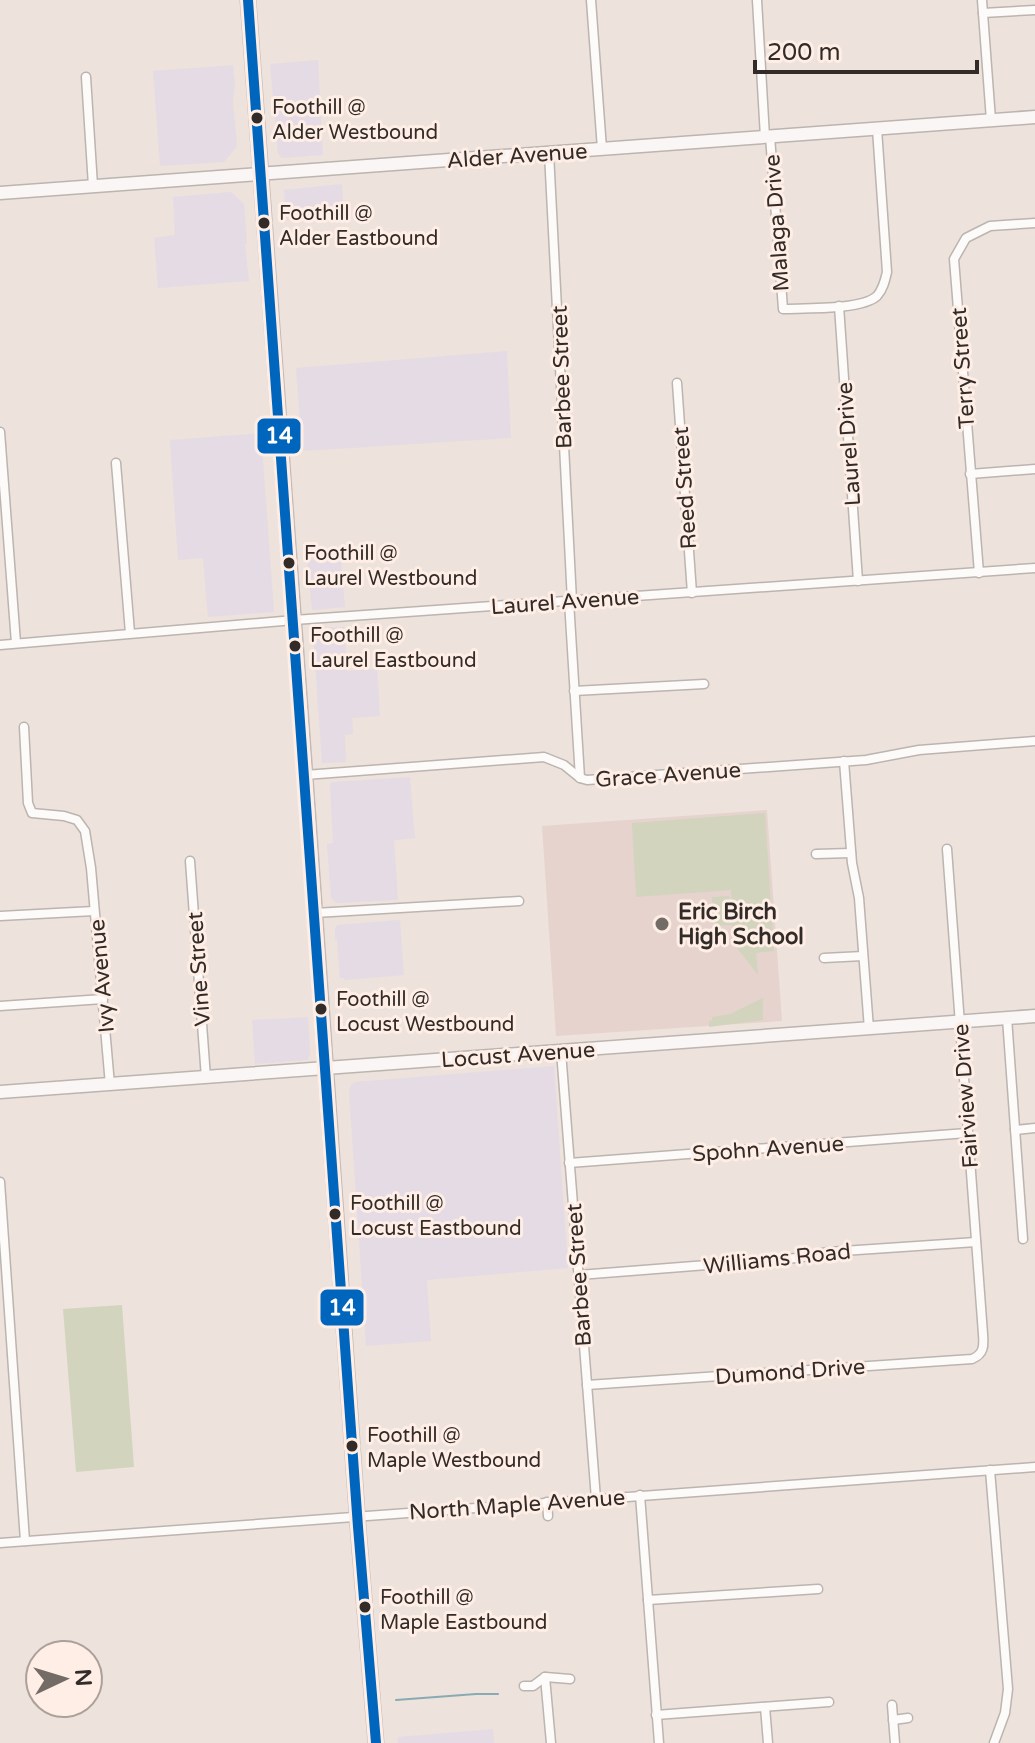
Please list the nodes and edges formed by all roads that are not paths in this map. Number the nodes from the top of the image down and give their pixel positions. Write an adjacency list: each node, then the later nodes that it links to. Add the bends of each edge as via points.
1 (248, 0): 14 (main road)
2 (591, 0): 12 (street)
3 (757, 0): 11 (street, Malaga Drive)
4 (982, 0): 6 (street)
5 (1035, 10): 6 (street)
6 (983, 13): 9 (street)
7 (86, 77): 15 (street)
8 (1035, 117): 9 (street, Alder Avenue)
9 (991, 120): 10 (street, Alder Avenue)
10 (877, 129): 11 (street, Alder Avenue); 18 (street, via 885,283 863,304)
11 (767, 137): 12 (street, Alder Avenue); 18 (street, Malaga Drive, via 783,309)
12 (602, 149): 13 (street, Alder Avenue)
13 (549, 153): 14 (street, Alder Avenue); 28 (street, Barbee Street)
14 (261, 174): 15 (street, Alder Avenue); 29 (main road)
15 (93, 186): 16 (street, Alder Avenue)
16 (0, 193)
17 (1035, 223): 23 (street, Terry Street, via 990,226 966,238 954,259)
18 (839, 306): 26 (street, Laurel Drive)
19 (677, 383): 27 (street, Reed Street)
20 (0, 432): 31 (street)
21 (116, 463): 30 (street)
22 (1035, 469): 23 (street)
23 (970, 474): 25 (street, Terry Street)
24 (1035, 568): 25 (street, Laurel Avenue)
25 (979, 573): 26 (street, Laurel Avenue)
26 (858, 581): 27 (street, Laurel Avenue)
27 (692, 593): 28 (street, Laurel Avenue)
28 (570, 601): 29 (street, Laurel Avenue); 34 (street, Barbee Street)
29 (294, 620): 30 (street, Laurel Avenue); 38 (main road)
30 (130, 633): 31 (street, Laurel Avenue)
31 (16, 643): 32 (street, Laurel Avenue)
32 (0, 645)
33 (704, 684): 34 (street)
34 (574, 691): 39 (street, Barbee Street)
35 (24, 727): 45 (street, Ivy Avenue, via 28,803 32,813 77,820 85,831)
36 (1035, 741): 37 (street, Grace Avenue)
37 (844, 761): 39 (street, Grace Avenue); 41 (street)
38 (305, 775): 39 (street, Grace Avenue, via 544,757); 46 (main road)
39 (580, 778)
40 (947, 849): 54 (street, Fairview Drive)
41 (851, 853): 42 (street); 48 (street)
42 (816, 854)
43 (190, 861): 58 (street, Vine Street)
44 (519, 901): 46 (street)
45 (94, 911): 47 (street); 50 (street, Ivy Avenue)
46 (315, 913): 57 (main road)
47 (0, 916)
48 (863, 956): 49 (street); 55 (street)
49 (824, 958)
50 (103, 999): 51 (street); 59 (street, Ivy Avenue)
51 (0, 1006)
52 (1035, 1016): 53 (street, Locust Avenue)
53 (1007, 1018): 54 (street, Locust Avenue); 62 (street)
54 (959, 1022): 55 (street, Locust Avenue); 63 (street, Fairview Drive)
55 (869, 1029): 56 (street, Locust Avenue)
56 (561, 1051): 57 (street, Locust Avenue); 64 (street, Barbee Street)
57 (325, 1069): 58 (street, Locust Avenue); 79 (main road)
58 (206, 1078): 59 (street, Locust Avenue)
59 (110, 1085): 60 (street, Locust Avenue)
60 (0, 1092)
61 (1035, 1128): 62 (street)
62 (1015, 1130): 66 (street)
63 (967, 1133): 64 (street, Spohn Avenue); 67 (street, Fairview Drive)
64 (569, 1163): 68 (street, Barbee Street)
65 (0, 1182): 80 (street)
66 (1023, 1239)
67 (976, 1242): 68 (street, Williams Road); 69 (street, Fairview Drive)
68 (579, 1275): 70 (street, Barbee Street)
69 (984, 1343): 70 (street, Dumond Drive, via 972,1359)
70 (587, 1385): 74 (street, Barbee Street)
71 (1035, 1467): 72 (street, North Maple Avenue)
72 (990, 1470): 73 (street, North Maple Avenue); 98 (street, via 1008,1689)
73 (640, 1495): 74 (street, North Maple Avenue); 83 (street)
74 (596, 1499): 75 (street, North Maple Avenue)
75 (582, 1500): 76 (street, North Maple Avenue); 77 (street)
76 (547, 1502): 78 (street); 79 (street, North Maple Avenue)
77 (583, 1512)
78 (548, 1516)
79 (357, 1517): 80 (street, North Maple Avenue); 93 (main road)
80 (25, 1541): 81 (street, North Maple Avenue)
81 (0, 1543)
82 (818, 1589): 83 (street)
83 (648, 1600): 90 (street)
84 (545, 1677): 85 (street); 86 (street); 94 (street)
85 (570, 1679)
86 (524, 1686)
87 (829, 1702): 89 (street)
88 (892, 1705): 92 (street)
89 (765, 1707): 90 (street); 96 (street)
90 (656, 1715): 95 (street)
91 (908, 1718): 92 (street)
92 (893, 1720): 97 (street)
93 (376, 1743)
94 (551, 1743)
95 (659, 1743)
96 (768, 1743)
97 (895, 1743)
98 (994, 1743)

